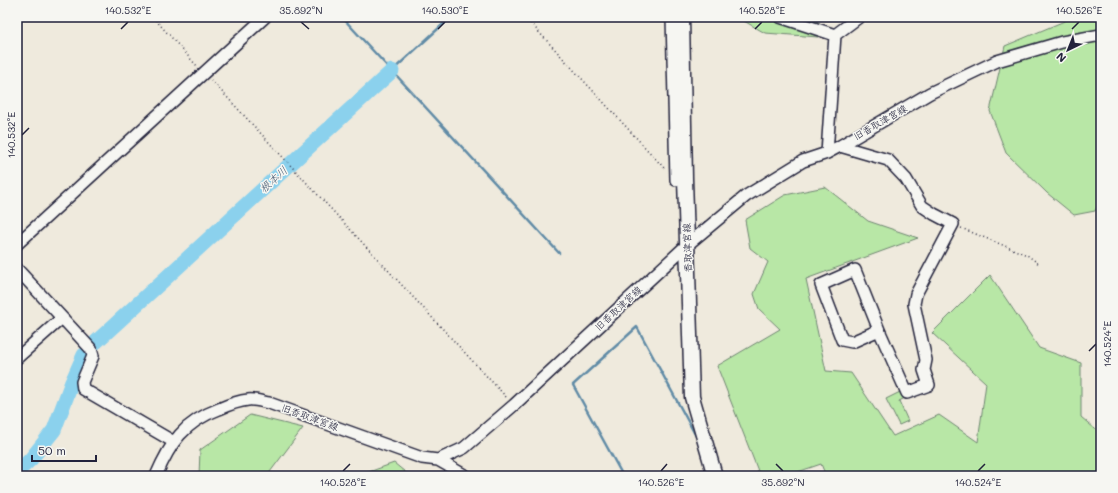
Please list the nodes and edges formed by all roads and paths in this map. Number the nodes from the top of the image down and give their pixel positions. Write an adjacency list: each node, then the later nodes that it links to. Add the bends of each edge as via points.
1 (153, 17): 10 (path)
2 (265, 17): 10 (street)
3 (525, 17): 13 (path)
4 (672, 17): 13 (street)
5 (682, 17): 16 (main road, 香取津宮線)
6 (780, 17): 8 (street)
7 (859, 17): 8 (street)
8 (836, 35): 12 (street)
9 (1101, 35): 11 (street, 旧香取津宮線, via 1062,42 997,61 930,93)
10 (203, 73): 15 (street); 22 (path)
11 (840, 146): 12 (street, 旧香取津宮線); 14 (street, via 888,160 906,179 922,206)
12 (827, 153): 16 (street, 旧香取津宮線, via 803,161 746,196)
13 (676, 180)
14 (953, 224): 17 (path, via 1027,254); 20 (street, via 916,294 914,304 926,360 924,370 929,385 907,393)
15 (17, 244)
16 (687, 245): 22 (street, 旧香取津宮線); 27 (main road, 香取津宮線, via 692,397)
17 (1039, 264)
18 (17, 269): 19 (street)
19 (62, 318): 21 (street); 23 (street, via 91,350 93,356 82,382 83,390)
20 (879, 330): 20 (street, via 855,270 821,285 842,340 852,342)
21 (17, 358)
22 (514, 405): 24 (street, 旧香取津宮線, via 464,448)
23 (174, 442): 24 (street, 旧香取津宮線, via 181,432 207,413 249,400 269,403 422,458); 25 (street, 旧香取津宮線)
24 (438, 460): 26 (street)
25 (156, 476)
26 (466, 476)
27 (715, 476)

